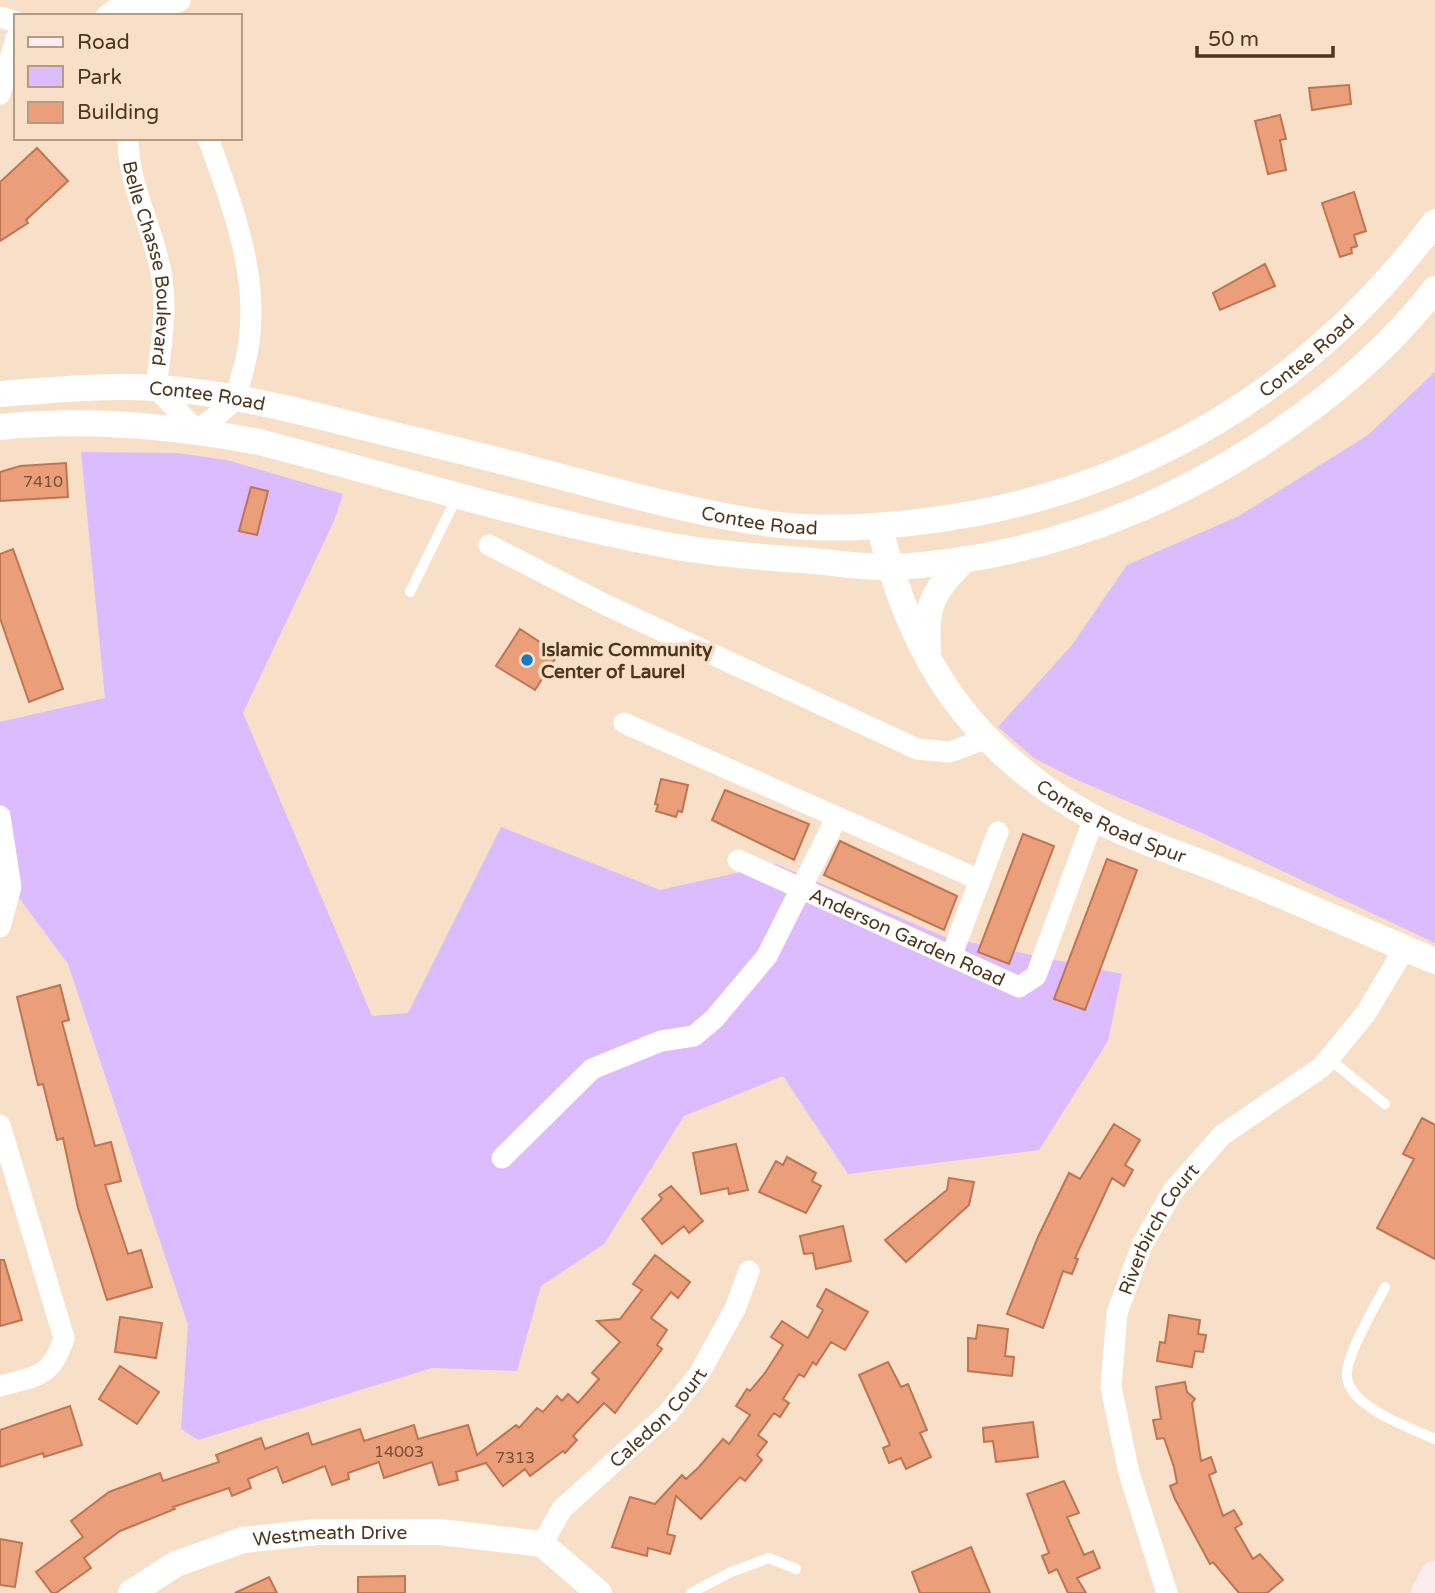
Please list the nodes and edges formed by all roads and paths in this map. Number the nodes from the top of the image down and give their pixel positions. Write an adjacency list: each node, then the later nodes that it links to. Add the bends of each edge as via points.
1 (171, 8): 2 (street, via 133,3)
2 (109, 14)
3 (14, 45): 4 (street)
4 (0, 94)
5 (128, 140): 9 (street, Belle Chasse Boulevard, via 132,176 164,289 165,324)
6 (209, 140): 11 (street, via 237,223 251,295 247,359)
7 (1435, 222): 15 (street, Contee Road, via 1398,271 1310,357 1241,407 1158,454 1035,500)
8 (1435, 289): 17 (street, Contee Road, via 1380,351 1333,393 1209,476 1137,511 1056,539)
9 (156, 388): 10 (street, Contee Road); 11 (street, Contee Road); 13 (street, Belle Chasse Boulevard)
10 (0, 394)
11 (234, 399): 13 (street); 15 (street, Contee Road, via 317,415 655,502 774,524)
12 (0, 427): 13 (street, Contee Road, via 90,423)
13 (197, 430): 14 (street, Contee Road)
14 (458, 494): 18 (street, Contee Road, via 658,544); 19 (lane)
15 (880, 528): 18 (street, Contee Road Spur)
16 (489, 545): 22 (street, via 606,605 918,749 950,752)
17 (964, 559): 18 (street, Contee Road); 20 (street, via 936,590 926,617)
18 (890, 567): 20 (street, Contee Road Spur)
19 (410, 592)
20 (928, 660): 22 (street, Contee Road Spur)
21 (624, 723): 24 (street)
22 (985, 740): 25 (street, Contee Road Spur, via 1035,782)
23 (0, 816): 30 (street, via 12,887)
24 (838, 817): 28 (street); 29 (street)
25 (1094, 818): 31 (street, Contee Road Spur); 32 (street, Anderson Garden Road, via 1035,976 1019,987)
26 (998, 832): 28 (street)
27 (738, 860): 29 (street, Anderson Garden Road)
28 (980, 880): 32 (street)
29 (802, 889): 32 (street, Anderson Garden Road); 37 (street, via 767,956 714,1019 694,1036 661,1041 592,1069)
30 (0, 927)
31 (1405, 948): 33 (street, Contee Road Spur); 34 (street, Riverbirch Court, via 1366,1013)
32 (951, 957)
33 (1435, 961)
34 (1328, 1058): 35 (lane); 48 (street, Riverbirch Court, via 1322,1067 1222,1135 1173,1191 1142,1245 1117,1313 1111,1387 1129,1473)
35 (1385, 1104)
36 (0, 1125): 40 (street, via 64,1338 57,1361 35,1376)
37 (502, 1158)
38 (749, 1271): 42 (street, Caledon Court, via 735,1309 699,1374 668,1413 562,1509)
39 (1385, 1287): 41 (lane, via 1351,1358 1347,1378 1356,1397)
40 (0, 1386)
41 (1435, 1439)
42 (542, 1544): 45 (street, Westmeath Drive, via 427,1532 317,1532 243,1540 176,1564); 46 (street)
43 (796, 1569): 47 (lane, via 769,1558)
44 (1435, 1576): 49 (main road)
45 (131, 1593)
46 (599, 1593)
47 (691, 1593)
48 (1167, 1593)
49 (1426, 1593)

